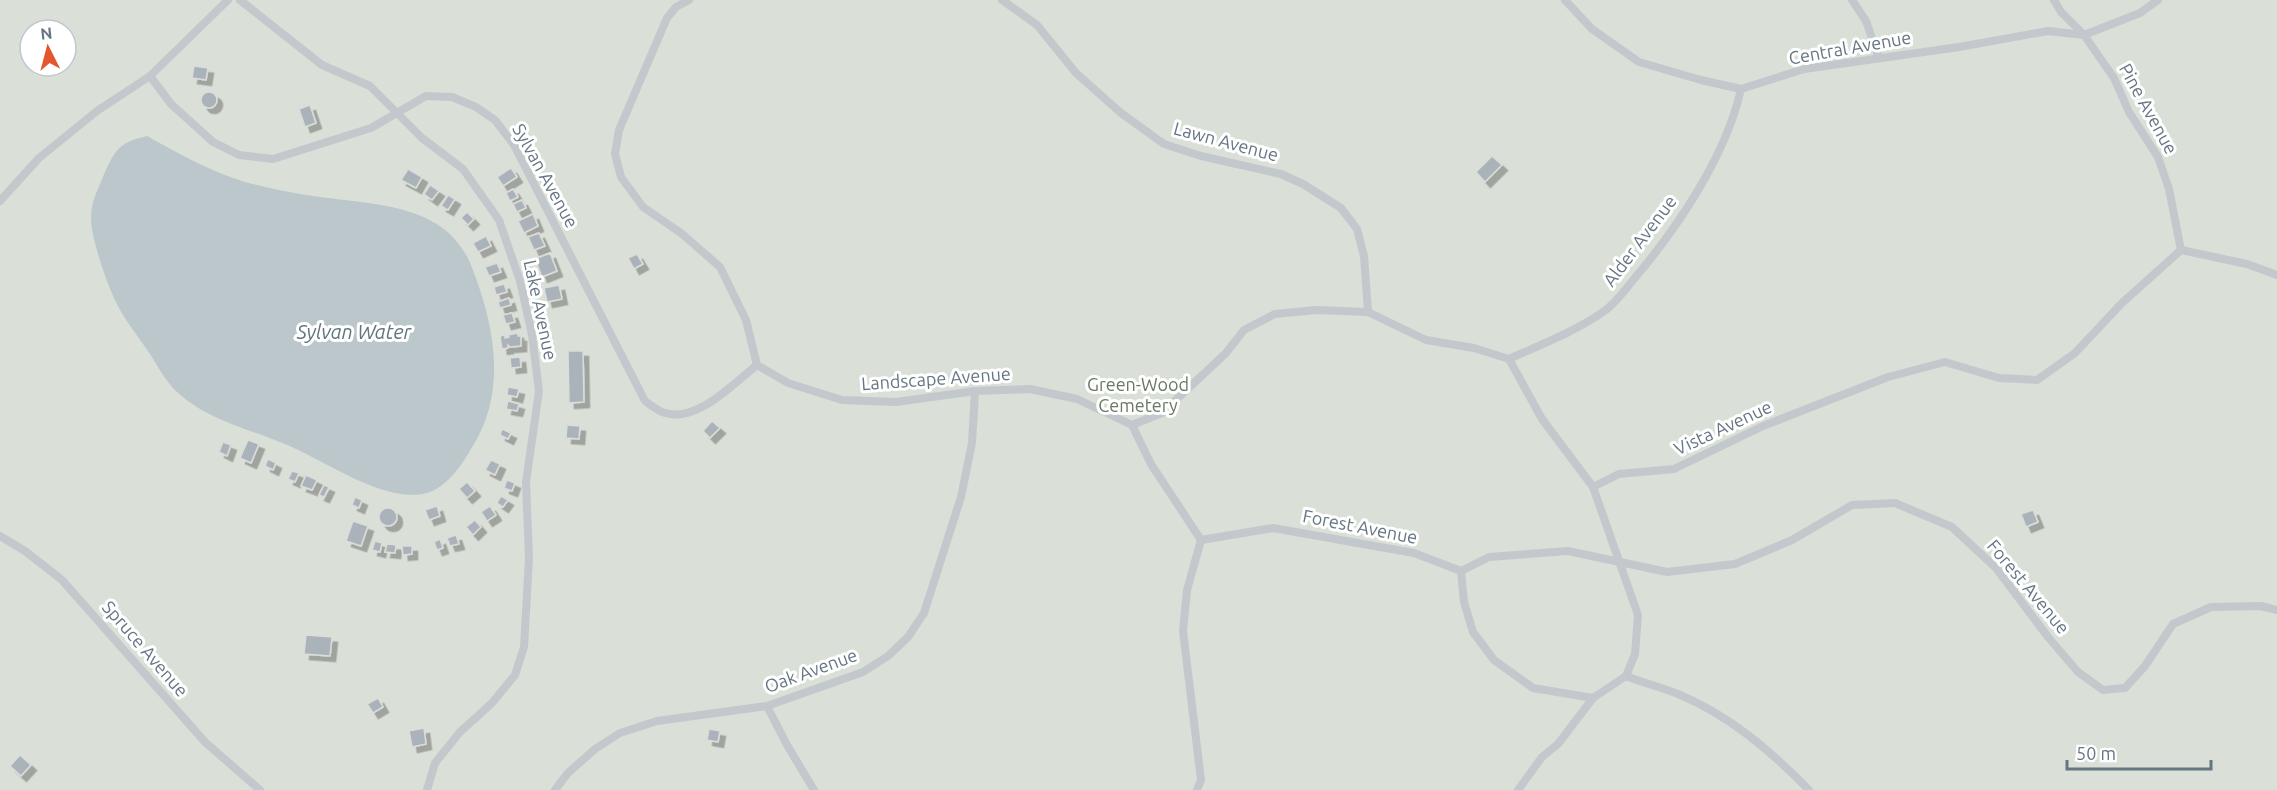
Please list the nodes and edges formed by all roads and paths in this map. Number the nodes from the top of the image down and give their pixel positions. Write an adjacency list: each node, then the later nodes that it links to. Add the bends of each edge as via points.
1 (228, 0): 11 (lane)
2 (240, 0): 13 (lane, Lake Avenue, via 322,65 369,86)
3 (689, 0): 19 (lane, via 667,18 619,130 615,154 621,177 643,207 720,267 746,320)
4 (1002, 0): 17 (lane, Lawn Avenue, via 1037,25 1076,73 1121,114 1164,144 1281,174 1341,208 1357,229 1364,256)
5 (1565, 0): 12 (lane, Central Avenue, via 1592,29 1638,62)
6 (1852, 0): 10 (lane, via 1866,21)
7 (2054, 0): 9 (lane, Pine Avenue)
8 (2158, 0): 9 (lane, Central Avenue, via 2140,14)
9 (2084, 35): 10 (lane, Central Avenue, via 2048,31); 15 (lane, Pine Avenue, via 2114,78 2129,112 2158,157)
10 (1879, 58): 12 (lane, Central Avenue, via 1804,69)
11 (150, 76): 13 (lane, Sylvan Avenue, via 171,104 213,142 239,155 273,159 370,128); 14 (lane, via 97,111 47,152)
12 (1741, 89): 18 (lane, Alder Avenue, via 1719,150 1691,201 1653,257 1613,304 1552,340)
13 (397, 113): 19 (lane, Sylvan Avenue, via 426,96 452,97 495,120 514,146 645,401 664,413 685,414 711,402); 32 (lane, Lake Avenue, via 463,170 499,220 520,281 539,391 526,482 529,558 524,647 515,675 435,763)
14 (0, 201)
15 (2181, 250): 16 (lane); 22 (lane, Vista Avenue, via 2122,303 2075,353 2037,380 1999,378 1945,362 1888,377 1763,426 1674,469 1619,474)
16 (2277, 274)
17 (1368, 312): 18 (lane, via 1426,340); 21 (lane, via 1316,310 1275,314 1244,330 1162,413)
18 (1509, 359): 22 (lane, via 1542,419)
19 (757, 365): 20 (lane, Landscape Avenue, via 788,383 842,400 896,402)
20 (975, 391): 21 (lane, Landscape Avenue, via 1030,389 1077,399); 30 (lane, Oak Avenue, via 972,443 961,497 924,613 908,637 863,672)
21 (1132, 425): 24 (lane, via 1151,464)
22 (1593, 487): 25 (lane)
23 (0, 536): 31 (lane, Spruce Avenue, via 62,580 205,742)
24 (1201, 540): 26 (lane, Forest Avenue, via 1273,528 1414,553); 35 (lane, via 1187,590 1183,631 1201,780)
25 (1619, 563): 26 (lane, Forest Avenue, via 1568,551 1489,557); 27 (lane, Forest Avenue, via 1667,572 1735,564 1792,540 1851,506 1895,503 1952,527 1996,568 2078,672 2103,690 2125,688 2174,624 2211,607 2261,606); 28 (lane, via 1638,615 1635,654)
26 (1461, 571): 29 (lane, via 1464,602 1473,632 1494,660 1533,688)
27 (2277, 610)
28 (1626, 676): 29 (lane); 37 (lane, via 1678,694 1722,717 1776,756)
29 (1593, 698): 36 (lane)
30 (768, 706): 33 (lane, Oak Avenue, via 657,721 620,733 595,749); 34 (lane)
31 (260, 790)
32 (427, 790)
33 (555, 790)
34 (814, 790)
35 (1197, 790)
36 (1518, 790)
37 (1809, 790)

